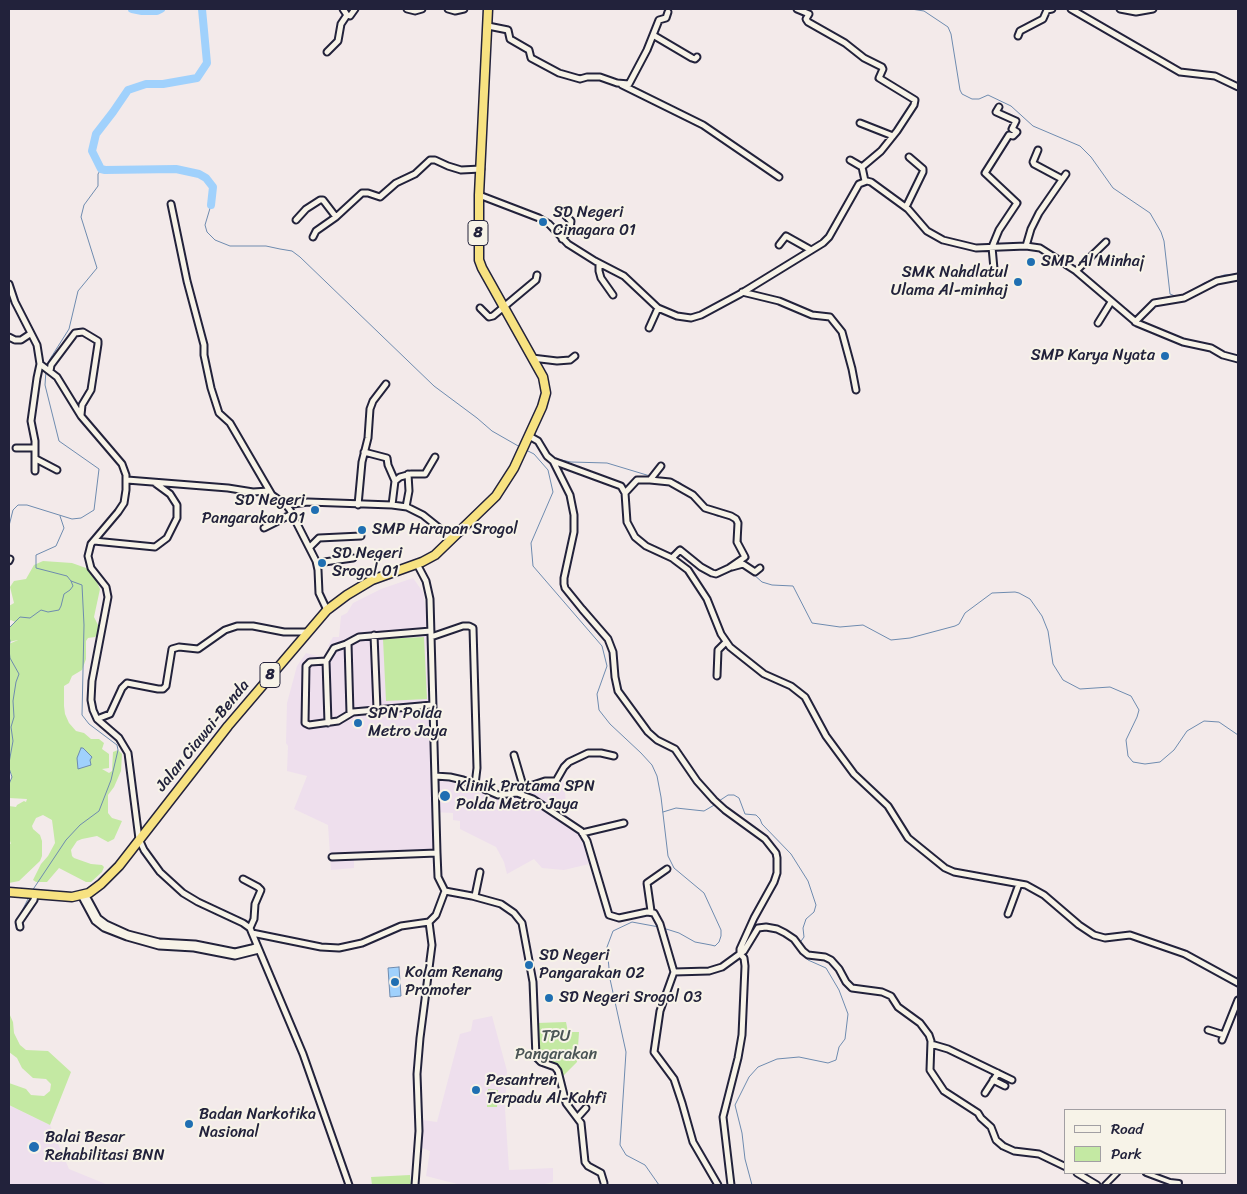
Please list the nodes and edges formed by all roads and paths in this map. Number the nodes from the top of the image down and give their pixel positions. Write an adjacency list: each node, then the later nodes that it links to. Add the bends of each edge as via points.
1 (343, 9): 14 (street)
2 (356, 9): 14 (street)
3 (407, 9): 4 (street)
4 (422, 9)
5 (448, 9): 6 (street)
6 (464, 9)
7 (488, 9): 15 (highway, 8)
8 (797, 9): 24 (street, via 809,14 808,22 882,67 879,78 915,99)
9 (1052, 9): 17 (street, via 1047,10 1043,19 1020,31)
10 (1071, 9): 21 (street, via 1180,72 1216,76)
11 (1120, 9): 12 (street, via 1136,12)
12 (1153, 9)
13 (668, 12): 16 (street, via 666,18 659,20)
14 (347, 15): 18 (street, via 341,24 338,41)
15 (488, 26): 20 (street, via 508,30 510,40 529,50 531,58 557,72 580,79 600,77); 29 (highway, 8)
16 (653, 35): 19 (street, via 692,58); 20 (street, via 630,82)
17 (1018, 36)
18 (327, 52)
19 (697, 57)
20 (617, 83): 31 (street, via 703,125)
21 (1238, 87)
22 (999, 107): 45 (street, via 996,112 1016,121 1012,129 1016,132 1009,135 986,173 1017,203 999,230)
23 (860, 123): 24 (street)
24 (893, 136): 28 (street)
25 (1038, 150): 32 (street, via 1034,164)
26 (909, 158): 36 (street, via 923,172)
27 (850, 160): 28 (street)
28 (862, 168): 33 (street)
29 (480, 169): 34 (highway, 8); 38 (street, via 462,170 430,160 380,197 362,193)
30 (1066, 174): 32 (street)
31 (779, 176)
32 (1062, 179): 44 (street, via 1034,222)
33 (864, 181): 36 (street, via 871,182); 46 (street, via 859,184 826,240)
34 (479, 194): 41 (street, via 539,218); 57 (highway, 8, via 479,260)
35 (171, 204): 89 (street, via 204,345 212,394 221,416 230,423)
36 (906, 207): 45 (street, via 927,230 943,240 969,247)
37 (559, 209): 41 (street, via 571,221 570,229)
38 (336, 217): 39 (street, via 320,200); 40 (street, via 316,231)
39 (296, 220)
40 (313, 237)
41 (562, 239): 47 (street)
42 (1106, 242): 49 (street)
43 (780, 245): 46 (street, via 786,236)
44 (1026, 246): 45 (street); 49 (street, via 1040,248)
45 (992, 248): 48 (street)
46 (811, 250): 53 (street)
47 (599, 264): 54 (street, via 601,278); 60 (street, via 624,276)
48 (994, 269)
49 (1076, 271): 55 (street)
50 (537, 276): 57 (street)
51 (1238, 278): 61 (street, via 1217,281 1184,298 1154,303)
52 (9, 284): 56 (street)
53 (742, 292): 60 (street, via 696,317 677,316); 72 (street, via 778,301 812,315 830,317 842,332)
54 (613, 295)
55 (1111, 302): 61 (street); 62 (street)
56 (17, 306): 58 (street); 64 (street)
57 (504, 307): 59 (street, via 490,317); 67 (highway, 8)
58 (9, 308)
59 (480, 308)
60 (658, 308): 63 (street)
61 (1135, 322): 68 (street, via 1183,342 1211,348 1223,356)
62 (1098, 323)
63 (649, 328)
64 (30, 334): 65 (street, via 21,340); 69 (street, via 38,348)
65 (9, 337)
66 (575, 356): 67 (street, via 570,360 557,361)
67 (532, 358): 74 (highway, 8, via 543,377 546,392)
68 (1238, 358)
69 (41, 365): 70 (street); 76 (street, via 31,422)
70 (50, 371): 73 (street, via 58,376); 73 (street, via 75,333 83,332 98,341 91,390 82,405)
71 (386, 384): 77 (street, via 371,405)
72 (856, 390)
73 (81, 416): 86 (street, via 122,464)
74 (529, 437): 80 (street, via 538,441); 98 (highway, Jalan Ciawai-Benda / 8, via 499,493)
75 (16, 448): 76 (street)
76 (35, 448): 79 (street)
77 (364, 452): 87 (street, via 386,457); 91 (street)
78 (435, 457): 84 (street, via 425,474)
79 (36, 459): 82 (street); 83 (street)
80 (553, 461): 90 (street, via 618,484); 146 (street, via 570,495 574,515 565,588 608,639 618,691 648,732 675,749 714,800 766,839 776,853 774,882 754,918)
81 (661, 466): 85 (street)
82 (57, 470)
83 (35, 471)
84 (408, 474): 87 (street); 94 (street)
85 (651, 478): 90 (street, via 636,481); 105 (street, via 670,482 693,495 705,508 736,519 737,542 745,557)
86 (127, 480): 88 (street); 99 (street, via 122,507)
87 (395, 481): 93 (street)
88 (155, 483): 89 (street); 99 (street, via 177,504 177,518 167,538 155,547)
89 (269, 491): 92 (street)
90 (625, 493): 102 (street, via 628,522 635,537)
91 (358, 504): 92 (street, via 300,502); 93 (street)
92 (286, 505): 95 (street)
93 (392, 505): 94 (street)
94 (406, 507): 98 (street, via 423,515)
95 (292, 514): 96 (street); 100 (street)
96 (264, 528)
97 (361, 536): 100 (street, via 319,538)
98 (451, 540): 104 (highway, Jalan Ciawai-Benda / 8, via 432,558)
99 (94, 541): 118 (street, via 88,562 106,587 108,597 91,690)
100 (310, 547): 103 (street)
101 (353, 558): 103 (street)
102 (672, 558): 105 (street, via 682,551 701,567 716,574); 111 (street, via 688,570 701,588)
103 (317, 563): 107 (street, via 319,593)
104 (417, 564): 107 (highway, Jalan Ciawai-Benda / 8, via 372,580); 109 (street, via 430,592)
105 (731, 567): 106 (street, via 743,564 756,572)
106 (760, 568)
107 (327, 610): 108 (highway, Jalan Ciawai-Benda / 8)
108 (307, 632): 118 (street, via 237,626 225,630 198,649 172,649 163,689 127,683 110,714); 128 (highway, Jalan Ciawai-Benda / 8)
109 (431, 634): 110 (street); 115 (street); 123 (street, via 463,626 472,628)
110 (374, 635): 112 (street, via 359,636); 116 (street)
111 (726, 642): 114 (street, via 718,650); 134 (street, via 764,674 791,686 805,697 842,759 888,806 913,843 949,870)
112 (348, 643): 113 (street, via 334,648); 117 (street)
113 (326, 661): 119 (street); 119 (street, via 310,662 306,666 305,723)
114 (717, 676)
115 (432, 705): 116 (street); 122 (street)
116 (377, 710): 117 (street)
117 (350, 713): 119 (street, via 344,719)
118 (97, 719): 128 (street, via 119,738 128,753)
119 (328, 723)
120 (514, 755): 124 (street)
121 (614, 756): 124 (street, via 588,753 568,762 556,782 545,781)
122 (434, 776): 123 (street, via 456,778); 129 (street)
123 (476, 786): 125 (street, via 498,795)
124 (524, 789): 125 (street)
125 (510, 793): 127 (street, via 533,798)
126 (624, 823): 127 (street)
127 (582, 833): 140 (street, via 590,848 608,915 618,918)
128 (139, 839): 138 (highway, Jalan Ciawai-Benda / 8, via 106,880); 144 (street, via 160,872 183,893 237,920)
129 (436, 852): 130 (street); 135 (street, via 438,877)
130 (332, 857)
131 (667, 869): 140 (street, via 647,883)
132 (480, 872): 139 (street)
133 (243, 879): 144 (street, via 261,890 255,904)
134 (1019, 884): 141 (street); 148 (street, via 1044,895 1094,935 1105,938 1130,935 1185,954)
135 (445, 891): 139 (street); 142 (street, via 436,915)
136 (9, 892): 137 (highway)
137 (34, 895): 138 (highway); 143 (street, via 19,922)
138 (83, 895): 145 (street, via 98,918 128,934 159,942 235,952)
139 (475, 896): 158 (street, via 501,904 522,922 533,982 536,1057 557,1069 566,1103)
140 (651, 911): 147 (street, via 660,924)
141 (1008, 914)
142 (429, 922): 144 (street, via 401,926 362,943 338,948); 166 (street, via 432,945 419,1047)
143 (20, 927)
144 (251, 931): 145 (street)
145 (258, 948): 165 (street, via 303,1054)
146 (740, 954): 147 (street, via 715,970); 151 (street, via 758,928 777,929 794,939 806,954 830,960 852,988 891,996 898,1007 923,1026 930,1035); 168 (street, via 745,966 742,1035 723,1116)
147 (674, 972): 167 (street, via 660,1011 654,1052 674,1079 693,1142)
148 (1238, 983)
149 (1238, 1000): 150 (street, via 1223,1037)
150 (1208, 1030)
151 (931, 1044): 152 (street); 159 (street, via 931,1074 948,1094 978,1113 1000,1144 1011,1150 1039,1154)
152 (998, 1073): 153 (street); 154 (street)
153 (993, 1080): 155 (street); 156 (street)
154 (1012, 1080)
155 (1005, 1086)
156 (985, 1093)
157 (586, 1108): 158 (street)
158 (578, 1117): 163 (street, via 585,1162 601,1173)
159 (1064, 1166)
160 (1079, 1174): 169 (street)
161 (1116, 1174): 170 (street)
162 (1149, 1174): 164 (street)
163 (604, 1183)
164 (1179, 1183)
165 (350, 1185)
166 (415, 1185)
167 (718, 1185)
168 (731, 1185)
169 (1097, 1185)
170 (1105, 1185)

